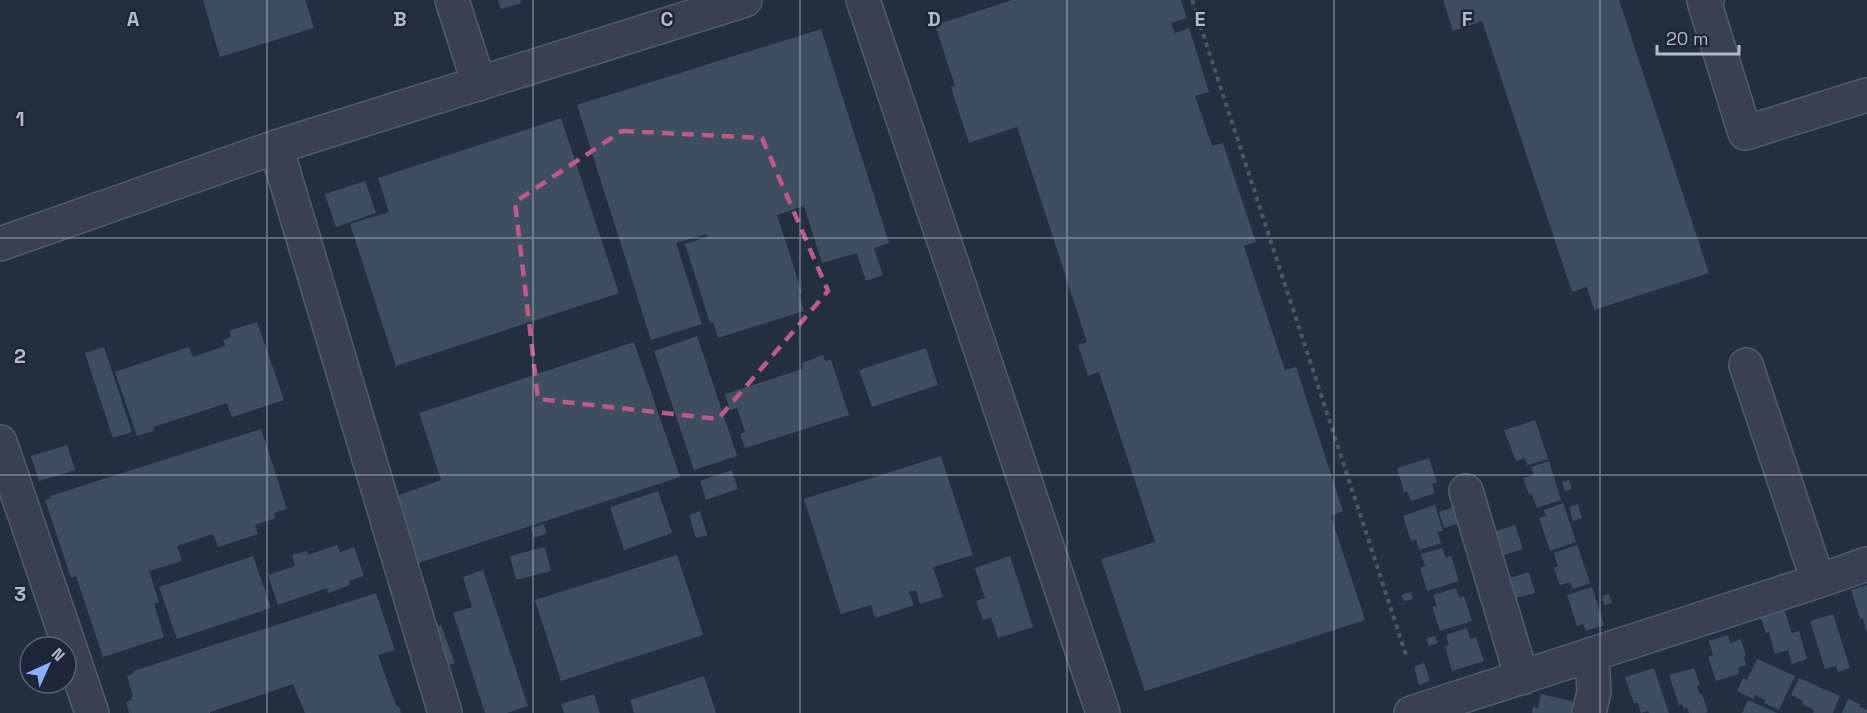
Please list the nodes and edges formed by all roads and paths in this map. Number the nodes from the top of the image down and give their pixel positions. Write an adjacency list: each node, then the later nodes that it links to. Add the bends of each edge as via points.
1 (452, 0): 6 (street)
2 (745, 0): 6 (street)
3 (863, 0): 21 (street)
4 (1192, 0): 16 (path)
5 (1707, 0): 7 (street, via 1704,1 1745,133)
6 (479, 84): 8 (street)
7 (1867, 95)
8 (276, 147): 9 (street); 20 (street)
9 (0, 244)
10 (1746, 365): 14 (street)
11 (0, 442): 19 (street)
12 (1466, 491): 17 (street)
13 (1867, 564): 14 (street)
14 (1818, 581): 15 (street)
15 (1592, 654): 17 (street); 22 (street, via 1594,692)
16 (1407, 658)
17 (1522, 678): 18 (street)
18 (1414, 712)
19 (92, 713)
20 (445, 713)
21 (1103, 713)
22 (1589, 713)

